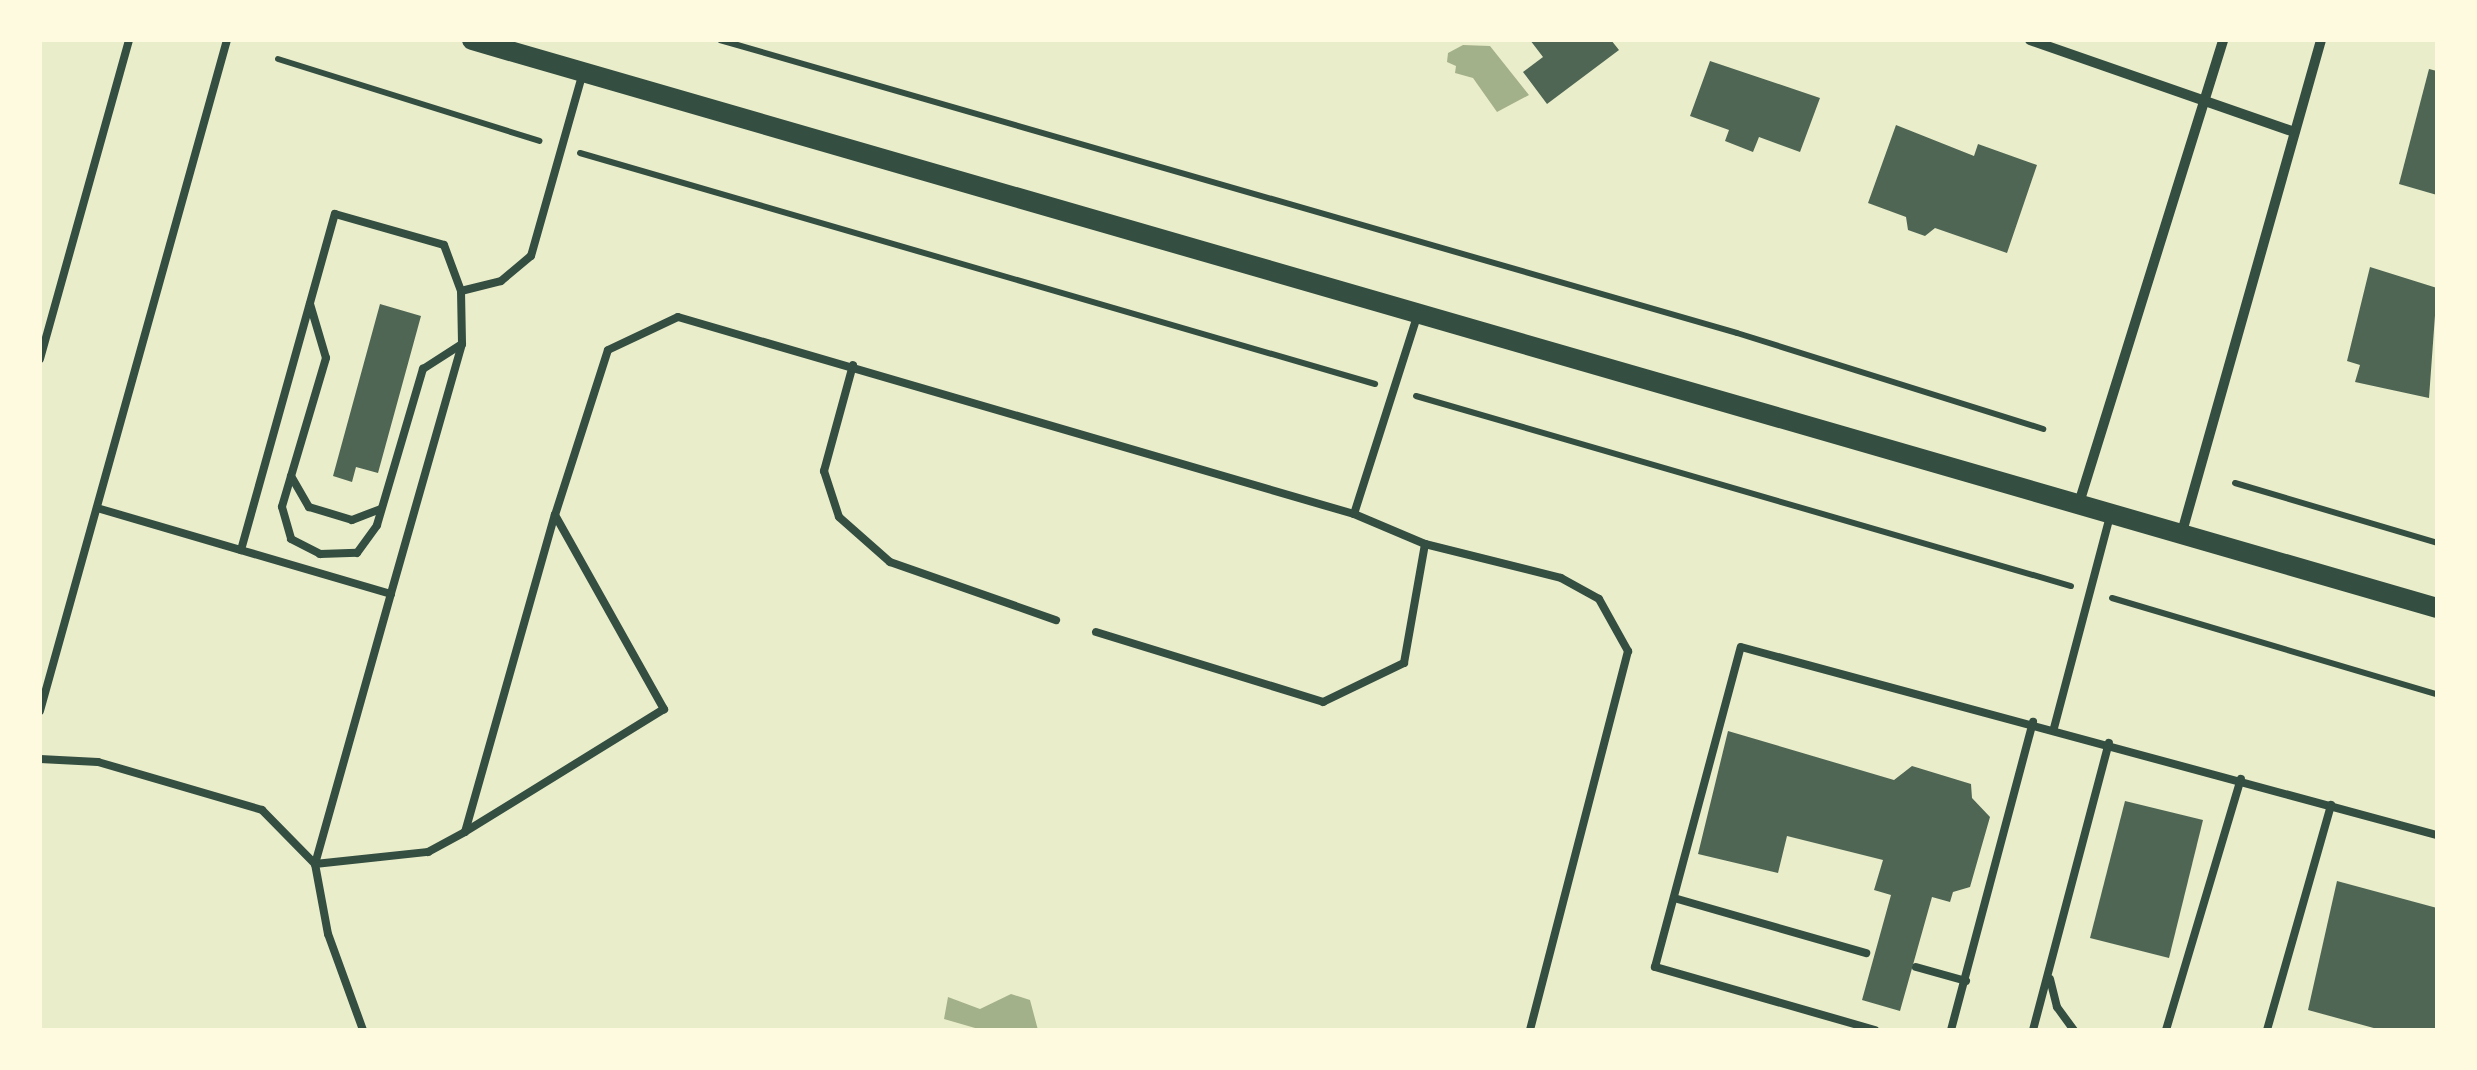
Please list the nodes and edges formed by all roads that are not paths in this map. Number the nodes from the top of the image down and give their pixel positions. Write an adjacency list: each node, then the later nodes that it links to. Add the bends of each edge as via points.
1 (129, 40): 14 (lane)
2 (227, 40): 18 (lane)
3 (472, 40): 7 (main road)
4 (2030, 40): 8 (street)
5 (2223, 40): 8 (street)
6 (2322, 40): 9 (street)
7 (584, 72): 10 (lane, via 530,256 502,280); 12 (main road)
8 (2202, 96): 9 (street); 17 (street)
9 (2294, 132): 23 (street)
10 (461, 291): 11 (lane, via 444,245 335,214); 13 (lane)
11 (310, 304): 16 (lane, via 326,358); 25 (lane)
12 (1418, 313): 17 (main road); 21 (lane)
13 (462, 344): 19 (lane, via 422,369); 26 (lane)
14 (40, 359)
15 (853, 365): 21 (lane); 22 (lane, via 678,317 608,350); 28 (lane, via 824,471 839,516 890,562)
16 (292, 476): 19 (lane, via 309,507 352,520); 19 (lane, via 282,507 291,539 320,554 357,553)
17 (2079, 503): 20 (main road)
18 (97, 508): 25 (lane); 30 (lane)
19 (381, 508)
20 (2111, 512): 23 (main road); 32 (lane)
21 (1354, 514): 24 (lane)
22 (555, 515): 37 (lane); 37 (lane, via 664,709)
23 (2182, 532): 27 (main road)
24 (1425, 544): 29 (lane, via 1404,663 1323,702); 46 (lane, via 1561,578 1599,599 1628,651)
25 (241, 550): 26 (lane)
26 (392, 594): 39 (lane)
27 (2437, 608)
28 (1056, 620)
29 (1096, 632)
30 (40, 710)
31 (2033, 722): 32 (lane); 40 (lane, via 1741,648); 44 (lane)
32 (2054, 728): 33 (lane)
33 (2110, 744): 35 (lane); 43 (lane)
34 (40, 759): 39 (lane, via 98,762 262,810)
35 (2242, 779): 36 (lane); 51 (lane)
36 (2330, 804): 38 (lane); 52 (lane)
37 (465, 832): 39 (lane, via 428,852)
38 (2437, 835)
39 (316, 864): 45 (lane, via 328,934)
40 (1674, 898): 41 (lane); 47 (lane, via 1656,967)
41 (1866, 952)
42 (1916, 967): 44 (lane)
43 (2049, 975): 49 (lane); 50 (lane, via 2057,1008)
44 (1966, 981): 48 (lane)
45 (363, 1030)
46 (1530, 1030)
47 (1874, 1030)
48 (1951, 1030)
49 (2033, 1030)
50 (2074, 1030)
51 (2166, 1030)
52 (2266, 1030)

